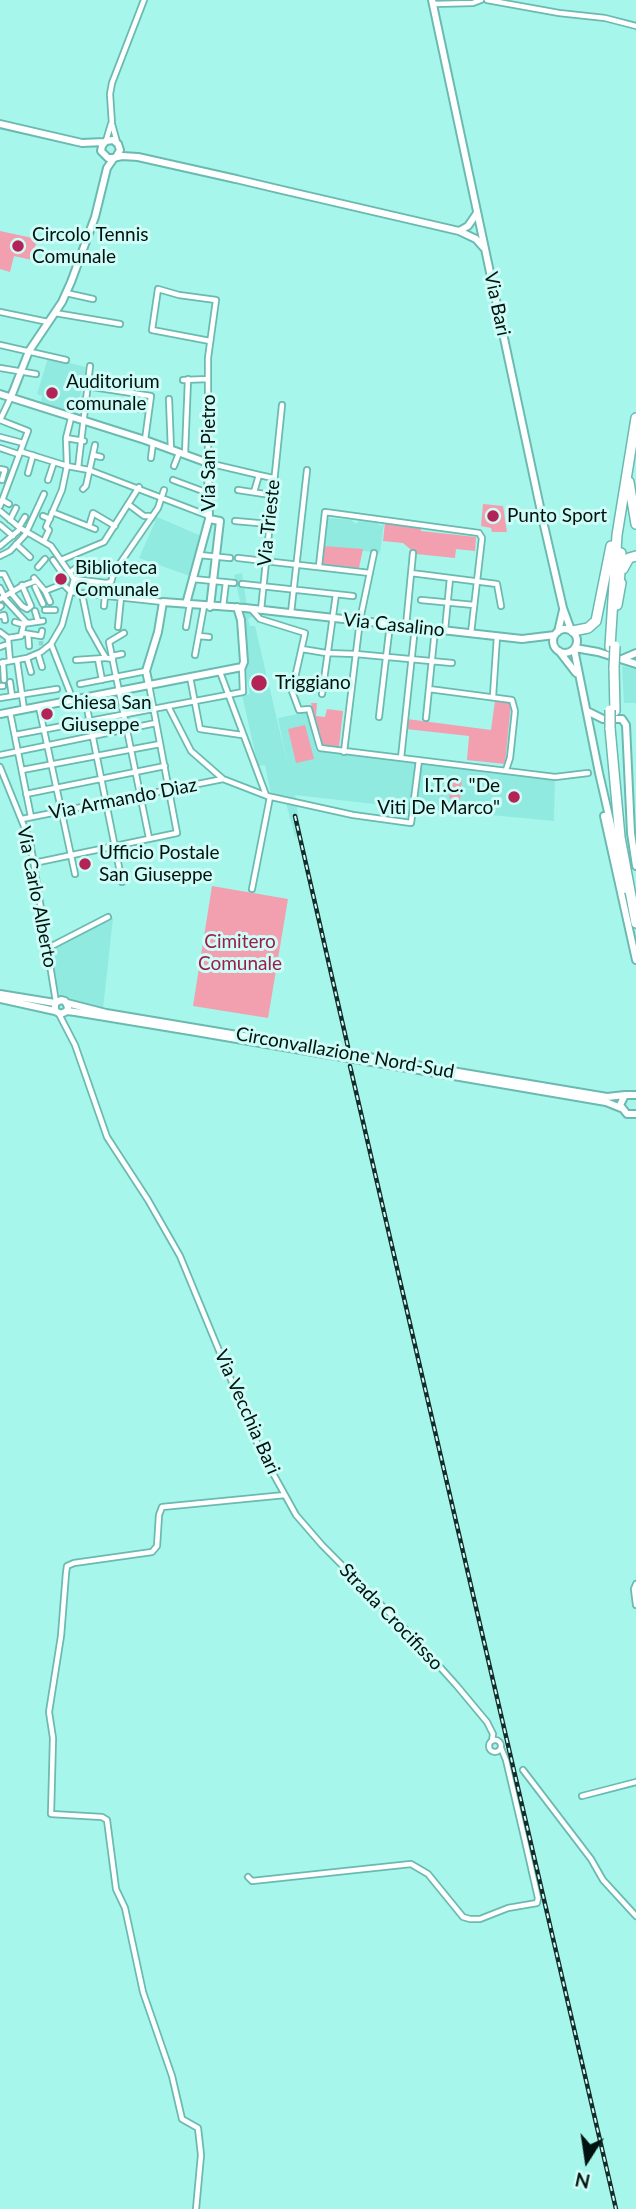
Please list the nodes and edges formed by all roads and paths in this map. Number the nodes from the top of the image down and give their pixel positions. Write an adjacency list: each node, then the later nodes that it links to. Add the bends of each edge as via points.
1 (144, 0): 6 (street, via 112,83)
2 (481, 0): 4 (street)
3 (487, 0): 5 (street)
4 (433, 2): 15 (main road, Via Bari)
5 (636, 26)
6 (112, 117): 8 (street); 10 (street)
7 (0, 124): 9 (main road)
8 (105, 142): 9 (main road); 10 (main road); 11 (main road)
9 (82, 143): 11 (main road)
10 (118, 143): 12 (main road, via 120,153); 13 (main road)
11 (103, 155): 12 (main road); 14 (main road)
12 (115, 157): 13 (main road); 14 (main road)
13 (138, 157): 17 (main road, bridge)
14 (105, 175): 19 (main road, via 88,239)
15 (477, 213): 16 (main road, Via Bari); 17 (main road)
16 (481, 232): 17 (main road); 18 (main road, Via Bari)
17 (462, 233): 18 (main road, via 479,242)
18 (486, 255): 168 (main road, Via Bari)
19 (66, 293): 20 (street); 22 (main road)
20 (93, 299)
21 (0, 313): 23 (street)
22 (54, 313): 23 (main road); 24 (street)
23 (48, 322): 27 (main road)
24 (120, 324)
25 (210, 341): 25 (street, Via San Pietro, via 216,300 158,289 152,330); 33 (street, Via San Pietro)
26 (0, 345): 27 (street)
27 (29, 351): 28 (street); 31 (main road)
28 (66, 360)
29 (90, 366): 34 (street)
30 (0, 368): 31 (street)
31 (21, 372): 32 (street); 36 (main road)
32 (36, 374)
33 (208, 379): 56 (street, via 185,380); 62 (street, Via San Pietro)
34 (86, 386): 38 (street); 40 (street, via 151,396)
35 (0, 394): 36 (main road)
36 (11, 397): 41 (main road); 43 (street)
37 (169, 399): 54 (street)
38 (84, 400): 40 (street); 44 (street)
39 (282, 405): 71 (street, Via Trieste)
40 (149, 410): 47 (street)
41 (71, 418): 44 (main road); 46 (street)
42 (636, 418): 51 (highway)
43 (0, 419): 49 (street, via 28,430)
44 (82, 422): 47 (main road); 48 (street)
45 (0, 437): 49 (street)
46 (66, 438): 48 (street); 63 (street)
47 (145, 440): 50 (main road)
48 (82, 441): 65 (street)
49 (23, 443): 55 (street)
50 (153, 443): 54 (main road); 60 (street)
51 (634, 444): 75 (highway); 186 (highway, via 597,617 593,625); 200 (highway, via 617,535)
52 (95, 445): 58 (street)
53 (0, 448): 55 (street)
54 (171, 450): 56 (main road)
55 (18, 454): 57 (street); 72 (street)
56 (182, 454): 62 (main road); 64 (street)
57 (33, 455): 61 (street); 69 (street)
58 (93, 456): 59 (street); 67 (street)
59 (101, 457)
60 (150, 458)
61 (54, 462): 63 (street); 73 (street)
62 (208, 463): 70 (street); 81 (main road, Via San Pietro)
63 (67, 466): 65 (street); 90 (street)
64 (174, 466)
65 (78, 468): 67 (street)
66 (0, 469): 72 (street, via 5,470)
67 (89, 470): 76 (street); 77 (street)
68 (307, 470): 123 (street)
69 (27, 473)
70 (259, 474): 71 (street); 80 (street)
71 (273, 478): 83 (street, Via Trieste)
72 (4, 480): 85 (street)
73 (48, 480)
74 (173, 480): 81 (street)
75 (629, 482): 99 (highway); 161 (highway)
76 (139, 487): 84 (street); 87 (street)
77 (83, 489)
78 (164, 490): 84 (street)
79 (238, 490): 80 (street)
80 (254, 492): 83 (street)
81 (208, 493): 94 (main road, Via San Pietro)
82 (44, 494): 105 (street)
83 (271, 495): 98 (street, Via Trieste)
84 (162, 498): 92 (street); 94 (street)
85 (2, 500): 86 (street); 89 (street)
86 (9, 504)
87 (128, 504): 92 (street); 102 (street)
88 (16, 508): 95 (street)
89 (1, 511): 95 (street)
90 (52, 512): 96 (street); 101 (street)
91 (43, 516): 96 (street)
92 (151, 516): 127 (street)
93 (25, 517): 104 (street)
94 (209, 518): 112 (main road, Via San Pietro); 114 (main road, via 223,521)
95 (10, 519): 100 (street); 104 (street)
96 (50, 519): 107 (street)
97 (235, 521): 98 (street)
98 (269, 524): 122 (street, Via Trieste)
99 (636, 524)
100 (0, 525): 106 (street)
101 (89, 526): 102 (street, via 93,513); 103 (street)
102 (115, 526): 120 (street, via 104,542)
103 (95, 528)
104 (19, 529): 105 (street); 106 (street)
105 (26, 532): 107 (street); 108 (street)
106 (13, 536): 109 (street)
107 (44, 541): 120 (street)
108 (16, 544): 113 (street); 116 (street)
109 (0, 546)
110 (374, 553): 128 (street)
111 (413, 553): 129 (street)
112 (199, 555): 114 (street); 133 (main road, Via San Pietro)
113 (0, 556)
114 (216, 556): 117 (street); 134 (main road)
115 (636, 556): 161 (highway, via 623,565)
116 (30, 557)
117 (230, 558)
118 (238, 558): 122 (street)
119 (45, 559): 125 (street)
120 (61, 560): 130 (street)
121 (53, 561): 130 (street)
122 (266, 561): 123 (street); 143 (street, Via Trieste)
123 (295, 563): 124 (street); 146 (street)
124 (320, 566): 128 (street); 135 (street, via 325,512 479,533)
125 (38, 567)
126 (3, 572): 145 (street)
127 (114, 572): 130 (street, via 79,566); 138 (street)
128 (370, 573): 175 (street)
129 (411, 573): 131 (street); 179 (street)
130 (68, 574): 132 (street); 140 (street)
131 (450, 578): 135 (street); 158 (street)
132 (74, 579): 138 (street); 148 (street)
133 (192, 579): 134 (street); 159 (main road, Via San Pietro)
134 (213, 581): 137 (street); 163 (main road)
135 (476, 581): 160 (street); 164 (street, via 497,584)
136 (35, 582): 142 (street); 147 (street); 167 (street)
137 (226, 582): 139 (street); 165 (street)
138 (106, 583): 151 (street)
139 (234, 583)
140 (63, 584): 147 (street); 148 (street)
141 (242, 584): 143 (street)
142 (22, 585): 145 (street); 167 (street)
143 (262, 587): 146 (street); 171 (street, Via Trieste)
144 (0, 588): 154 (street)
145 (13, 589): 154 (street); 167 (street, via 22,606)
146 (293, 590): 150 (street); 172 (street)
147 (45, 591): 156 (street)
148 (71, 592): 149 (street); 197 (street)
149 (82, 594): 151 (street); 210 (street, via 86,620)
150 (336, 594): 152 (street); 173 (street)
151 (105, 595): 153 (street); 162 (street)
152 (353, 596)
153 (121, 597): 157 (street); 180 (street)
154 (2, 598): 177 (street)
155 (421, 600): 158 (street)
156 (50, 602)
157 (163, 602): 159 (main road, Via Casalino); 225 (main road)
158 (447, 602): 160 (street); 184 (street)
159 (188, 604): 163 (main road, Via Casalino); 181 (street)
160 (474, 605): 189 (street)
161 (617, 605): 200 (highway)
162 (104, 606)
163 (207, 606): 165 (main road, Via Casalino); 191 (street)
164 (501, 606)
165 (223, 607): 166 (main road, Via Casalino)
166 (237, 607): 169 (main road, Via Casalino); 174 (main road)
167 (37, 608): 170 (street); 177 (street, via 40,621)
168 (563, 608): 186 (main road, Via Bari); 190 (main road)
169 (252, 609): 171 (main road, Via Casalino); 174 (main road); 201 (street, via 260,619 305,633)
170 (55, 610)
171 (261, 611): 172 (main road, Via Casalino)
172 (291, 614): 173 (main road, Via Casalino)
173 (332, 618): 175 (main road, Via Casalino); 205 (street)
174 (242, 620): 224 (main road)
175 (360, 620): 178 (main road, Via Casalino); 206 (street)
176 (15, 622): 177 (street)
177 (25, 623): 187 (street)
178 (390, 624): 179 (main road, Via Casalino); 211 (street)
179 (406, 626): 182 (main road, Via Casalino)
180 (118, 627)
181 (186, 627)
182 (415, 627): 183 (main road, Via Casalino); 214 (street)
183 (435, 629): 184 (main road, Via Casalino); 218 (street)
184 (445, 630): 189 (main road, Via Casalino)
185 (0, 632): 194 (street)
186 (573, 632): 190 (main road, via 562,629); 203 (main road, via 577,639); 204 (main road)
187 (26, 633): 194 (street); 196 (street); 199 (street)
188 (124, 633): 210 (street, via 110,640)
189 (471, 633): 192 (main road, Via Casalino)
190 (556, 633): 195 (main road, Via Casalino); 202 (main road)
191 (199, 636): 193 (street); 209 (street)
192 (497, 636): 195 (main road, Via Casalino); 242 (street)
193 (209, 637)
194 (8, 638): 198 (street)
195 (537, 639): 202 (main road, Via Casalino)
196 (41, 644): 197 (street); 212 (street); 223 (street)
197 (51, 644): 245 (street)
198 (7, 646): 217 (street)
199 (29, 646)
200 (612, 646): 222 (highway, bridge)
201 (302, 649): 205 (street); 270 (street, via 292,687 299,710 309,709 320,748)
202 (557, 649): 203 (main road, via 567,653); 230 (main road)
203 (574, 649): 204 (main road); 230 (main road)
204 (598, 652): 222 (main road)
205 (326, 653): 206 (street); 239 (street)
206 (356, 653): 211 (street); 270 (street)
207 (636, 653): 222 (main road)
208 (122, 654): 210 (street)
209 (195, 655)
210 (111, 657): 213 (street); 228 (street)
211 (386, 657): 214 (street); 255 (street)
212 (27, 658): 215 (street); 226 (street)
213 (98, 659): 216 (street); 231 (street)
214 (412, 659): 218 (street); 273 (street)
215 (17, 660): 217 (street); 238 (street)
216 (76, 660)
217 (10, 661): 219 (street)
218 (432, 661): 220 (street); 236 (street)
219 (1, 663): 232 (street)
220 (453, 663)
221 (636, 664): 222 (main road)
222 (614, 666): 302 (highway, bridge, via 612,710 620,837)
223 (42, 667)
224 (242, 667): 227 (main road); 240 (street, via 244,690)
225 (146, 671): 228 (street); 234 (main road)
226 (31, 672)
227 (220, 672): 229 (main road); 240 (street)
228 (117, 677): 231 (street); 237 (street)
229 (190, 677): 234 (main road); 246 (street)
230 (578, 677): 251 (main road)
231 (102, 680): 233 (street)
232 (4, 684): 241 (street)
233 (80, 684)
234 (149, 685): 237 (main road); 250 (street)
235 (57, 689): 238 (street)
236 (429, 689): 242 (street); 256 (street)
237 (119, 691): 244 (main road); 254 (street)
238 (22, 694): 241 (street); 249 (street)
239 (322, 694)
240 (229, 695): 246 (street); 264 (street)
241 (12, 696): 243 (street)
242 (493, 696): 278 (street, via 508,698 514,705)
243 (0, 698)
244 (85, 698): 245 (main road); 258 (street)
245 (73, 700): 248 (main road)
246 (194, 701): 247 (street); 264 (street, via 200,729)
247 (168, 706): 250 (street); 283 (street, via 191,751)
248 (39, 707): 249 (main road); 260 (street)
249 (24, 709): 252 (main road)
250 (153, 709): 254 (street); 259 (street)
251 (586, 709): 257 (main road); 262 (main road)
252 (10, 712): 253 (main road); 263 (street)
253 (0, 714)
254 (124, 715): 258 (street); 261 (street)
255 (379, 717)
256 (426, 718)
257 (603, 719): 262 (main road); 298 (main road, via 622,719 626,725)
258 (89, 721): 260 (street); 265 (street)
259 (156, 723): 261 (street); 266 (street)
260 (44, 730): 263 (street); 267 (street)
261 (127, 730): 265 (street); 268 (street)
262 (591, 731): 282 (main road)
263 (15, 735): 269 (street)
264 (242, 735): 289 (street)
265 (92, 737): 267 (street); 272 (street)
266 (160, 744): 268 (street); 276 (street)
267 (47, 746): 269 (street); 275 (street)
268 (131, 748): 272 (street); 280 (street)
269 (18, 751): 271 (street); 279 (street)
270 (344, 752): 273 (street)
271 (0, 755)
272 (95, 755): 275 (street); 284 (street)
273 (401, 758): 274 (street)
274 (419, 760): 278 (street); 289 (street, via 411,823)
275 (51, 765): 279 (street); 285 (street)
276 (165, 766): 280 (street); 286 (street)
277 (0, 767): 293 (street, Via Carlo Alberto)
278 (506, 770): 281 (street, via 555,777)
279 (22, 771): 287 (street)
280 (136, 772): 284 (street); 288 (street)
281 (588, 773)
282 (599, 773): 302 (main road, via 623,879); 306 (main road, via 601,803)
283 (223, 779): 286 (street, Via Armando Diaz); 289 (street)
284 (100, 780): 285 (street); 290 (street)
285 (56, 788): 287 (street); 291 (street)
286 (169, 791): 288 (street, Via Armando Diaz); 294 (street, via 177,833)
287 (26, 794): 292 (street)
288 (141, 796): 290 (street, Via Armando Diaz); 294 (street)
289 (268, 797): 301 (street)
290 (105, 803): 291 (street, Via Armando Diaz); 295 (street)
291 (61, 812): 292 (street, Via Armando Diaz); 296 (street)
292 (31, 817): 293 (street, Via Armando Diaz)
293 (22, 819): 297 (street, Via Carlo Alberto)
294 (149, 838): 295 (street)
295 (114, 846): 296 (street); 300 (street)
296 (71, 855): 297 (street); 299 (street)
297 (34, 863): 305 (street, Via Carlo Alberto)
298 (636, 866)
299 (75, 874)
300 (122, 882)
301 (252, 889)
302 (634, 900): 304 (highway)
303 (108, 917): 305 (street)
304 (636, 923)
305 (46, 949): 309 (street, Via Carlo Alberto)
306 (636, 960)
307 (0, 994): 309 (main road, Circonvallazione Nord-Sud)
308 (0, 999): 309 (main road)
309 (61, 1007): 310 (main road, Circonvallazione Nord-Sud, via 607,1097); 311 (main road, Circonvallazione Nord-Sud, via 553,1092); 313 (street, Via Vecchia Bari, via 107,1137 180,1256 260,1450)
310 (632, 1094): 311 (main road, via 621,1100)
311 (621, 1108): 312 (main road)
312 (634, 1115)
313 (285, 1494): 316 (street, Strada Crocifisso, via 322,1545 415,1639 490,1726); 325 (street, Via Vecchia Bari, via 162,1507 157,1546 152,1552 68,1566 50,1712 51,1814 107,1820 116,1889 125,1908 143,1992 183,2119 198,2128 201,2155)
314 (636, 1584): 315 (street)
315 (636, 1605)
316 (495, 1741): 317 (street); 318 (street, via 489,1746)
317 (501, 1748): 318 (street); 319 (street)
318 (495, 1752): 319 (street)
319 (506, 1760): 323 (street, via 537,1903 480,1919 463,1917 421,1868 411,1864 252,1881)
320 (523, 1770): 324 (street, via 603,1880)
321 (636, 1782): 322 (street)
322 (582, 1796)
323 (248, 1877)
324 (635, 1914)
325 (196, 2207): 326 (street)
326 (202, 2209)

